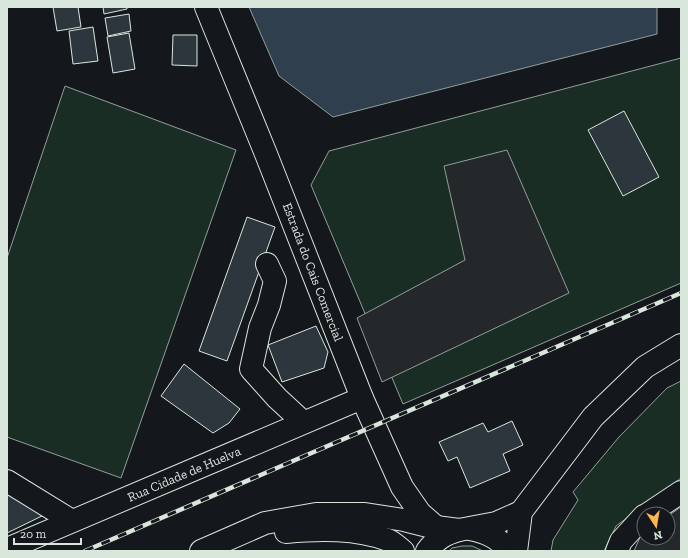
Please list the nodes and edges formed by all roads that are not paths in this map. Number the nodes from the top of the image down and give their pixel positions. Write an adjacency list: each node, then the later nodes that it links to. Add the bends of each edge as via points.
1 (206, 7): 4 (street, Estrada do Cais Comercial)
2 (267, 264): 5 (street, via 275,281 260,328 251,369)
3 (681, 345): 9 (street, via 645,367 593,417)
4 (362, 398): 5 (street, Rua Cidade de Huelva); 12 (street, Estrada do Cais Comercial, via 402,487 420,513)
5 (303, 422): 10 (street, Rua Cidade de Huelva)
6 (7, 481): 10 (street)
7 (681, 492): 8 (street)
8 (660, 506)
9 (521, 512): 13 (street, via 496,524); 19 (street)
10 (72, 521): 15 (street, Rua Cidade de Huelva)
11 (636, 525): 20 (street, via 621,542)
12 (436, 527): 13 (street); 14 (street, via 365,514 316,514 265,523)
13 (464, 529): 17 (street, via 445,534); 18 (street, via 483,531 495,538)
14 (206, 548): 16 (street, via 265,534 316,530 363,534 389,540)
15 (7, 549)
16 (403, 551)
17 (427, 551)
18 (508, 551)
19 (516, 551)
20 (617, 551)

